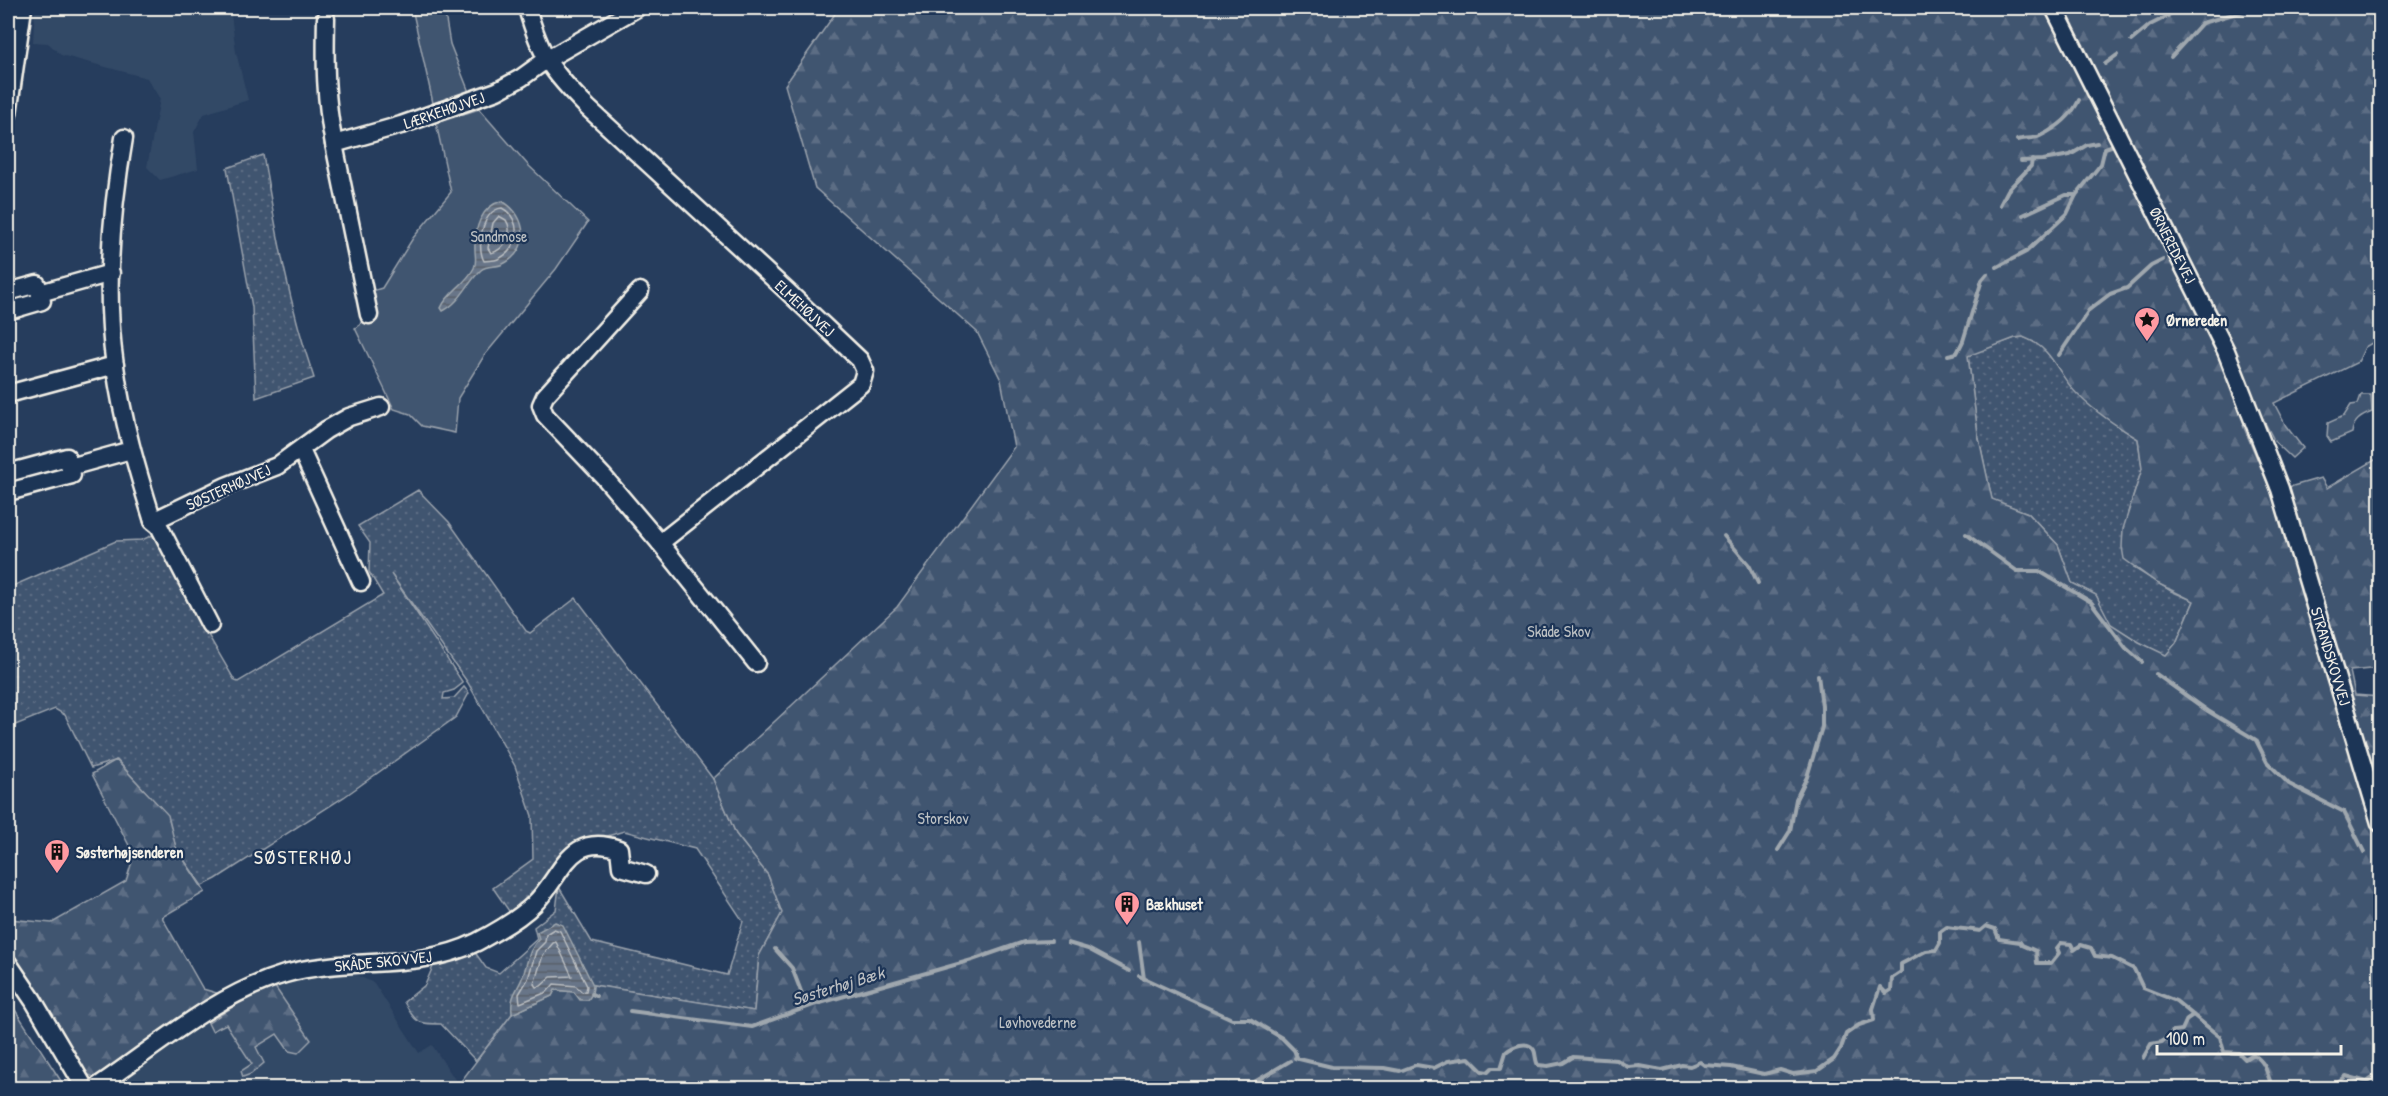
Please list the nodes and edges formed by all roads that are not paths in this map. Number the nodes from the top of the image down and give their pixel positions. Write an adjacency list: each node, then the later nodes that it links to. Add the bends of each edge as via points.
1 (23, 8): 7 (street)
2 (527, 8): 6 (street, ELMEHØJVEJ)
3 (637, 8): 6 (street)
4 (2054, 8): 23 (street, ØRNEREDEVEJ, via 2226,351)
5 (326, 18): 9 (street, via 326,98)
6 (546, 60): 9 (street, LÆRKEHØJVEJ, via 522,78 478,98); 26 (street, ELMEHØJVEJ, via 588,108 795,298 860,360 865,371 861,384)
7 (8, 114)
8 (124, 138): 10 (street, via 115,192)
9 (334, 144): 15 (street)
10 (111, 273): 13 (street); 16 (street)
11 (640, 291): 26 (street, via 544,396 541,405 545,415)
12 (8, 292): 13 (street, via 38,284)
13 (40, 293): 14 (street, via 42,301)
14 (8, 310)
15 (369, 315)
16 (115, 365): 17 (street); 19 (street)
17 (8, 394)
18 (381, 407): 20 (street, SØSTERHØJVEJ, via 349,417)
19 (131, 450): 21 (street); 25 (street)
20 (301, 450): 25 (street, SØSTERHØJVEJ, via 277,466); 27 (street)
21 (70, 466): 22 (street, via 67,457); 24 (street, via 72,475)
22 (8, 473)
23 (2280, 489): 30 (street, STRANDSKOVVEJ)
24 (8, 492)
25 (153, 521): 28 (street)
26 (660, 543): 29 (street)
27 (361, 582)
28 (210, 625)
29 (756, 663)
30 (2380, 822)
31 (646, 873): 34 (street, SKÅDE SKOVVEJ, via 621,867 619,849 589,845 565,860 532,906 476,942 427,958 333,966 263,982 235,994)
32 (8, 963): 33 (street)
33 (85, 1089)
34 (95, 1089)

